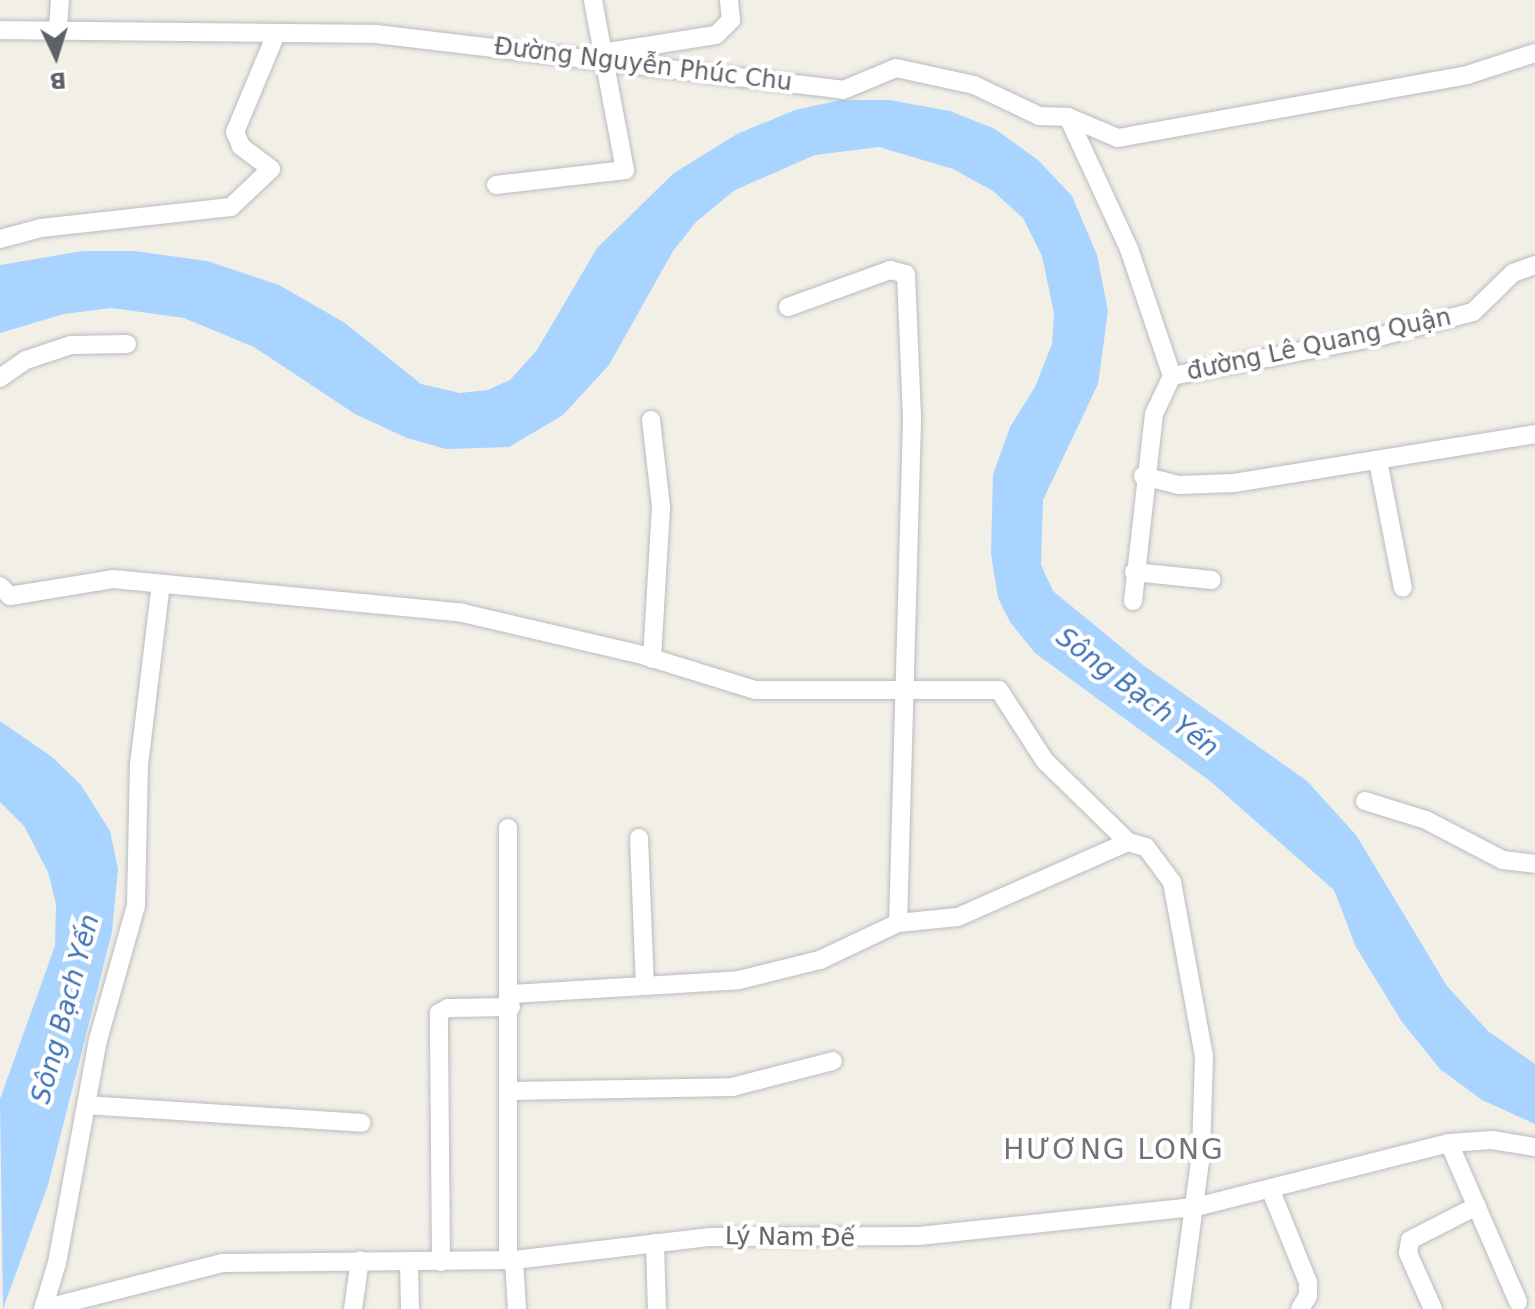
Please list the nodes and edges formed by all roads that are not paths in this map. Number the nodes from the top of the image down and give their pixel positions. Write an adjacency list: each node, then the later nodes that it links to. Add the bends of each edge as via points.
1 (60, 0): 4 (street)
2 (593, 0): 8 (street)
3 (729, 0): 8 (street, via 731,20 716,35)
4 (58, 28): 5 (street, Đường Nguyễn Phúc Chu); 6 (street, Đường Nguyễn Phúc Chu)
5 (0, 30)
6 (276, 34): 8 (street, Đường Nguyễn Phúc Chu, via 376,34); 11 (street, via 235,132 241,146 271,169 231,207 41,228)
7 (1535, 53): 9 (street, Đường Nguyễn Phúc Chu, via 1467,75 1118,138)
8 (603, 56): 9 (street, Đường Nguyễn Phúc Chu, via 843,90 896,68 974,85 1039,116); 10 (street, via 625,170)
9 (1068, 117): 15 (street, via 1129,249)
10 (496, 185)
11 (0, 239)
12 (1535, 265): 15 (street, đường Lê Quang Quận, via 1513,273 1473,312 1382,336)
13 (788, 307): 28 (street, via 890,270 906,274 912,420)
14 (127, 344): 16 (street, via 71,345 26,360)
15 (1172, 376): 20 (street, đường Lê Quang Quận, via 1154,414)
16 (0, 378)
17 (651, 420): 27 (street, via 661,507)
18 (1535, 434): 19 (street)
19 (1378, 461): 20 (street, via 1234,483 1169,484); 25 (street)
20 (1143, 476): 21 (street, đường Lê Quang Quận)
21 (1134, 572): 22 (street); 26 (street, đường Lê Quang Quận)
22 (1212, 580)
23 (161, 584): 24 (street, via 113,579 10,596); 27 (street, via 463,613); 39 (street, via 139,765 136,906 106,1006)
24 (0, 586)
25 (1403, 588)
26 (1133, 601)
27 (652, 659): 28 (street, via 755,690)
28 (901, 691): 32 (street, via 999,690 1045,761); 34 (street)
29 (1365, 801): 33 (street, via 1426,820 1503,860)
30 (508, 828): 36 (street)
31 (639, 838): 35 (street)
32 (1128, 842): 34 (street, via 958,917); 45 (street, via 1146,847 1169,876 1184,944 1204,1057)
33 (1535, 864)
34 (898, 923): 35 (street, via 820,960 766,973)
35 (645, 986): 36 (street)
36 (512, 1001): 38 (street); 50 (street, via 439,1013)
37 (833, 1061): 38 (street, via 732,1087)
38 (510, 1091): 48 (street)
39 (86, 1105): 40 (street); 52 (street, via 57,1263)
40 (361, 1123)
41 (1449, 1143): 42 (street, Lý Nam Đế, via 1492,1140); 43 (street, Lý Nam Đế); 44 (street)
42 (1535, 1147)
43 (1271, 1191): 45 (street, Lý Nam Đế); 58 (street, via 1308,1282)
44 (1477, 1206): 51 (street); 59 (street, via 1410,1240 1408,1253)
45 (1196, 1207): 46 (street, Lý Nam Đế, via 918,1236 711,1237); 57 (street)
46 (655, 1243): 48 (street, Lý Nam Đế); 56 (street)
47 (360, 1260): 49 (street, Lý Nam Đế); 52 (street, Lý Nam Đế, via 222,1263); 53 (street)
48 (511, 1260): 50 (street, Lý Nam Đế); 55 (street)
49 (409, 1261): 50 (street, Lý Nam Đế); 54 (street)
50 (441, 1262)
51 (1518, 1302)
52 (43, 1309)
53 (353, 1309)
54 (410, 1309)
55 (517, 1309)
56 (657, 1309)
57 (1180, 1309)
58 (1300, 1309)
59 (1433, 1309)

